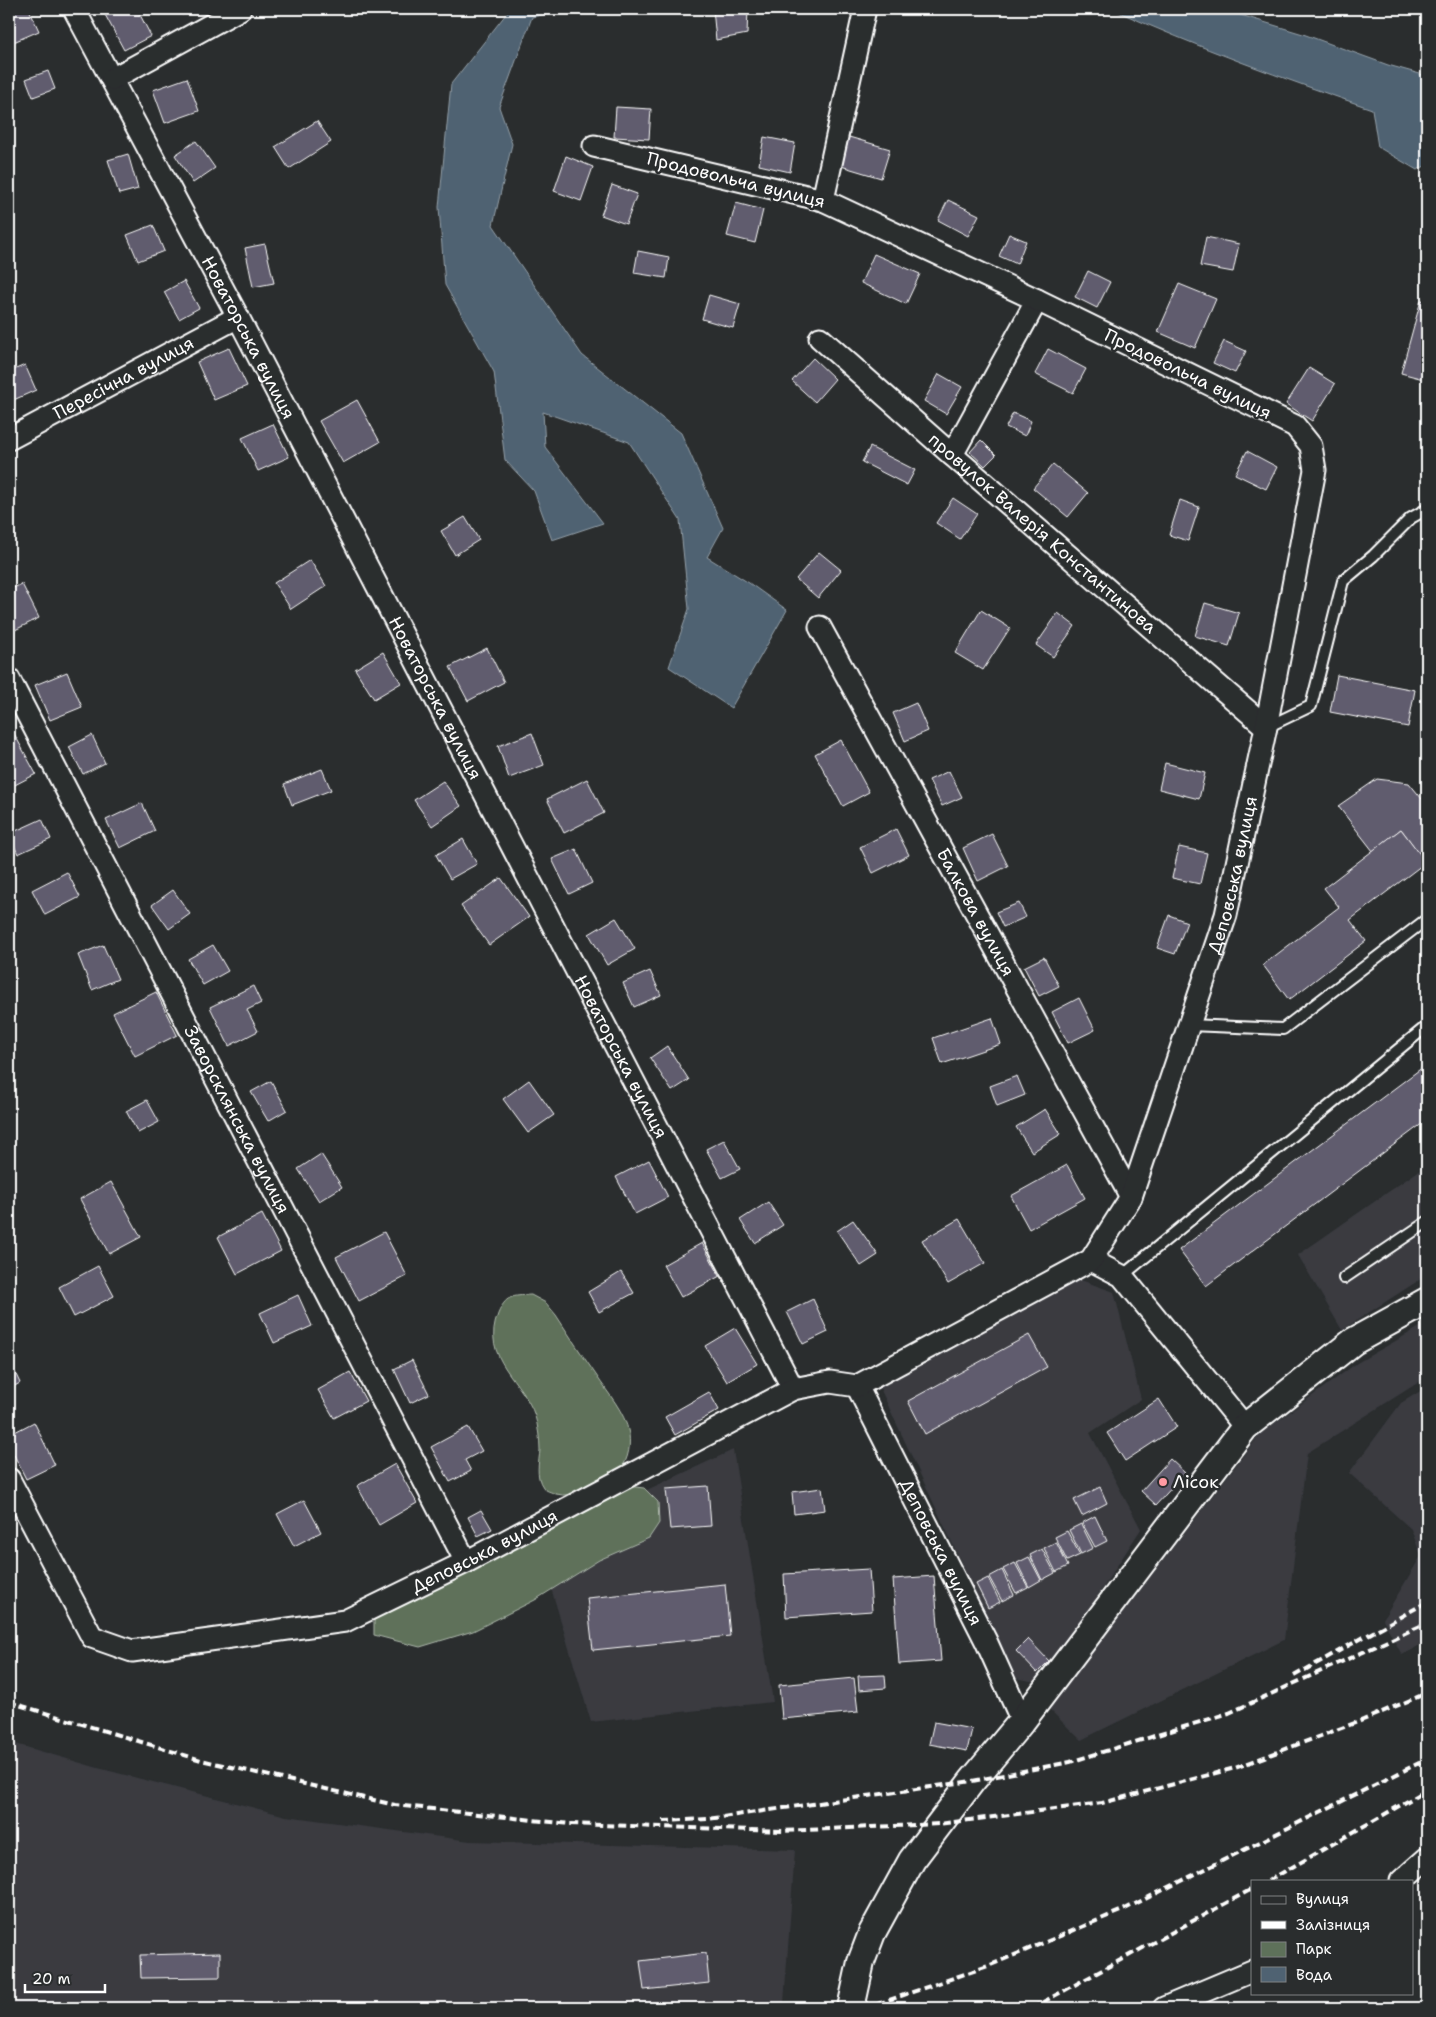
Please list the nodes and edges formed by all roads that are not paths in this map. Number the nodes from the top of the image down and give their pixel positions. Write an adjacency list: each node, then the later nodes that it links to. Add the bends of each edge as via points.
1 (74, 9): 4 (street, Новаторська вулиця)
2 (240, 9): 4 (street)
3 (865, 9): 6 (street)
4 (112, 79): 8 (street, Новаторська вулиця)
5 (594, 146): 6 (street, Продовольча вулиця)
6 (823, 200): 7 (street, Продовольча вулиця)
7 (1037, 300): 11 (street); 12 (street, Продовольча вулиця, via 1295,426 1311,446)
8 (238, 317): 10 (street, Пересічна вулиця); 27 (street, Новаторська вулиця)
9 (820, 338): 11 (street, провулок Валерія Константинова)
10 (9, 440)
11 (952, 455): 16 (street, провулок Валерія Константинова)
12 (1316, 470): 16 (street, Деповська вулиця)
13 (1427, 509): 16 (lane, via 1411,518 1343,581 1311,706)
14 (820, 627): 20 (street, Балкова вулиця)
15 (9, 678): 30 (street, Заворсклянська вулиця)
16 (1266, 727): 18 (street, Деповська вулиця, via 1226,914)
17 (1427, 920): 18 (lane, via 1283,1029)
18 (1189, 1025): 20 (street, Деповська вулиця)
19 (1427, 1026): 23 (lane)
20 (1131, 1197): 22 (street, Деповська вулиця)
21 (1427, 1222): 24 (lane)
22 (1091, 1260): 23 (street); 26 (street, Деповська вулиця)
23 (1122, 1276): 28 (street)
24 (1344, 1278)
25 (1427, 1301): 28 (street, via 1354,1341)
26 (857, 1386): 27 (street, Деповська вулиця, via 830,1382); 31 (street, Деповська вулиця, via 986,1641)
27 (793, 1388): 30 (street, Деповська вулиця)
28 (1245, 1427): 31 (street)
29 (9, 1480): 30 (street, Деповська вулиця, via 92,1637 132,1651 345,1621)
30 (466, 1562)
31 (1022, 1721): 35 (street, via 912,1860 872,1933)
32 (1427, 1858): 33 (street)
33 (1402, 1880)
34 (1251, 1971): 36 (street)
35 (851, 2008)
36 (1164, 2008)

